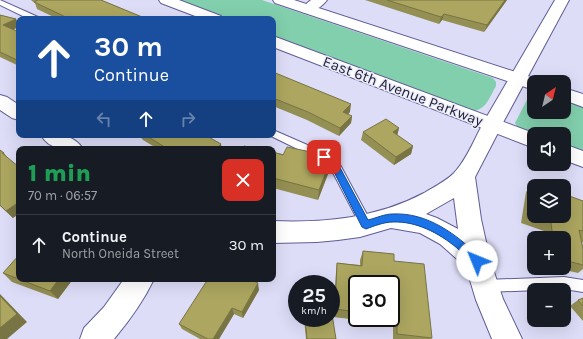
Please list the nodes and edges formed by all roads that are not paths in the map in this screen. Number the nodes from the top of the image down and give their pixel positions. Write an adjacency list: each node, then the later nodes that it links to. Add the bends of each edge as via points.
1 (166, 0): 8 (street)
2 (280, 0): 6 (street)
3 (320, 0): 6 (street)
4 (562, 0): 10 (street)
5 (0, 2): 7 (lane)
6 (307, 9): 10 (street)
7 (29, 16)
8 (208, 16)
9 (276, 42): 15 (street, East 6th Avenue Parkway)
10 (526, 82): 15 (street)
11 (571, 97): 12 (street)
12 (583, 101)
13 (0, 102): 14 (street)
14 (16, 112)
15 (492, 125): 18 (street, East 6th Avenue Parkway); 22 (street)
16 (276, 134): 24 (lane, via 334,164)
17 (56, 138): 19 (street)
18 (527, 138)
19 (68, 146)
20 (571, 155): 21 (street)
21 (583, 159)
22 (464, 177): 23 (street, via 430,201); 26 (street, via 468,217)
23 (391, 218): 24 (street); 26 (street, via 409,218 435,228 461,245)
24 (366, 224): 25 (street, via 319,233)
25 (276, 232)
26 (477, 261): 28 (street)
27 (138, 282): 30 (street)
28 (484, 286): 29 (lane, via 564,283); 31 (street)
29 (583, 286)
30 (95, 339)
31 (507, 339)

